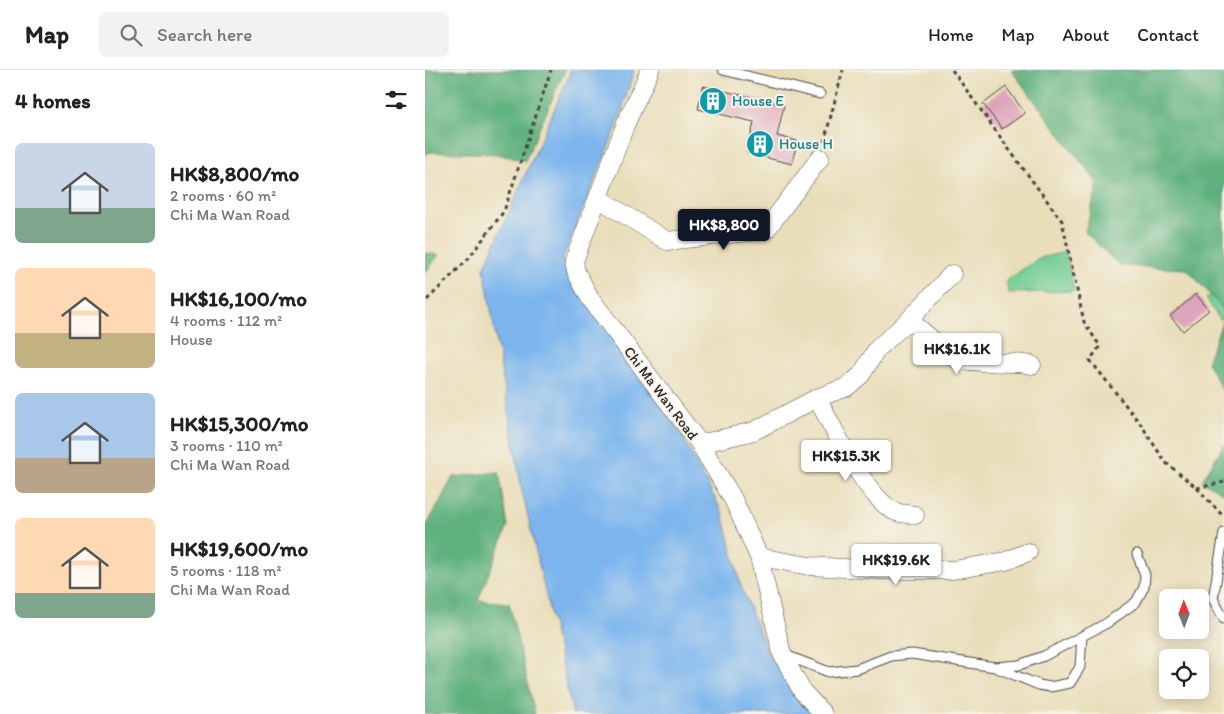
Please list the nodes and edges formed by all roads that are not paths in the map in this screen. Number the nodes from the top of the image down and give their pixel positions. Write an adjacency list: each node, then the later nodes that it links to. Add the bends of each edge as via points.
1 (650, 70): 5 (street, Chi Ma Wan Road)
2 (723, 70): 3 (lane)
3 (820, 94)
4 (820, 158): 5 (street, via 766,230 667,241)
5 (598, 198): 10 (street, Chi Ma Wan Road, via 573,261 576,272 590,298)
6 (952, 274): 7 (street)
7 (909, 320): 8 (street, via 956,359); 9 (street, via 877,349 861,375 847,387)
8 (1032, 365)
9 (817, 398): 10 (street, via 754,431); 11 (street, via 859,473 881,501 897,512)
10 (700, 444): 15 (street, Chi Ma Wan Road, via 733,499)
11 (915, 515)
12 (1224, 533): 16 (lane, via 1213,599)
13 (1028, 552): 15 (street, via 1006,561 953,570 809,566)
14 (1137, 554): 17 (lane, via 1145,575 1144,587 1136,602)
15 (759, 557): 18 (street, Chi Ma Wan Road)
16 (1224, 619)
17 (1082, 636): 19 (lane, via 1019,665); 19 (lane, via 1080,667 1070,682 1062,686 1039,685)
18 (783, 654): 19 (lane, via 829,672 857,669 891,656 912,654); 20 (street, Chi Ma Wan Road, via 802,691)
19 (995, 667)
20 (823, 714)

